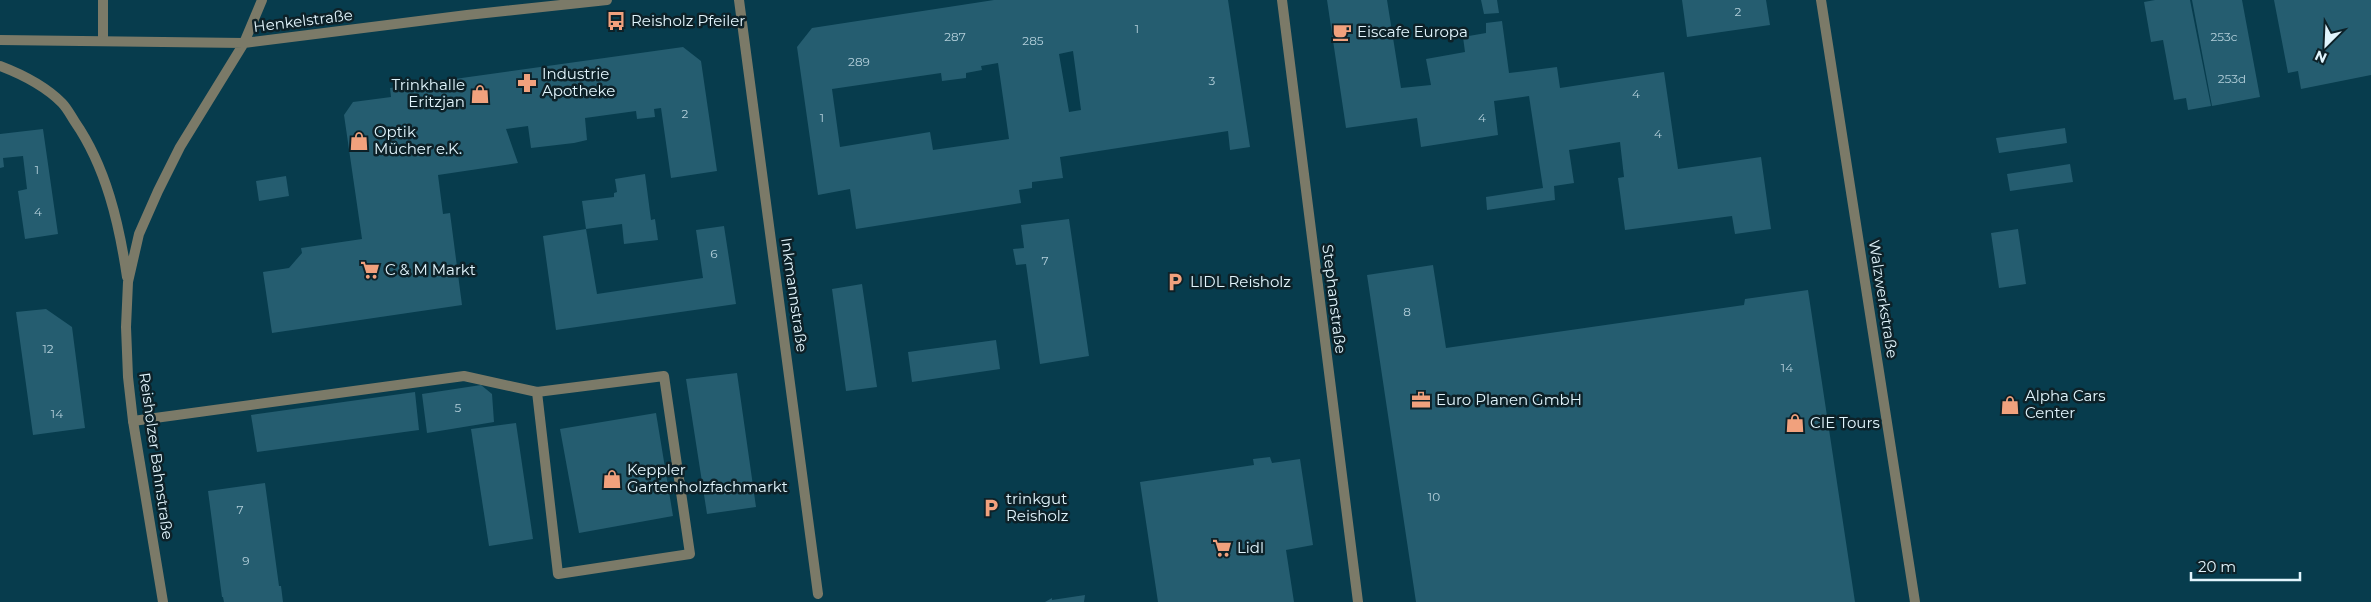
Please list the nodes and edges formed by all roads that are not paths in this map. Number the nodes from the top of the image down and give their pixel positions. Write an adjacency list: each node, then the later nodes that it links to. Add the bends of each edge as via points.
1 (103, 0): 9 (street)
2 (262, 0): 10 (street, Reisholzer Bahnstraße)
3 (607, 0): 7 (street, Henkelstraße)
4 (739, 0): 15 (street, Inkmannstraße)
5 (1282, 0): 17 (street, Stephanstraße)
6 (1821, 0): 18 (street, Walzwerkstraße)
7 (560, 2): 10 (street, Henkelstraße)
8 (0, 40): 9 (street, Henkelstraße)
9 (103, 40): 10 (street, Henkelstraße)
10 (244, 43): 12 (street, Reisholzer Bahnstraße, via 180,147 158,191 139,234)
11 (0, 66): 12 (street, via 19,74 62,104 84,135 106,186 120,230)
12 (128, 282): 14 (street, Reisholzer Bahnstraße, via 126,327)
13 (537, 392): 13 (street, via 664,376 690,554 558,574); 14 (street, via 464,376)
14 (133, 421): 16 (street, Reisholzer Bahnstraße)
15 (818, 594)
16 (164, 602)
17 (1358, 602)
18 (1915, 602)

